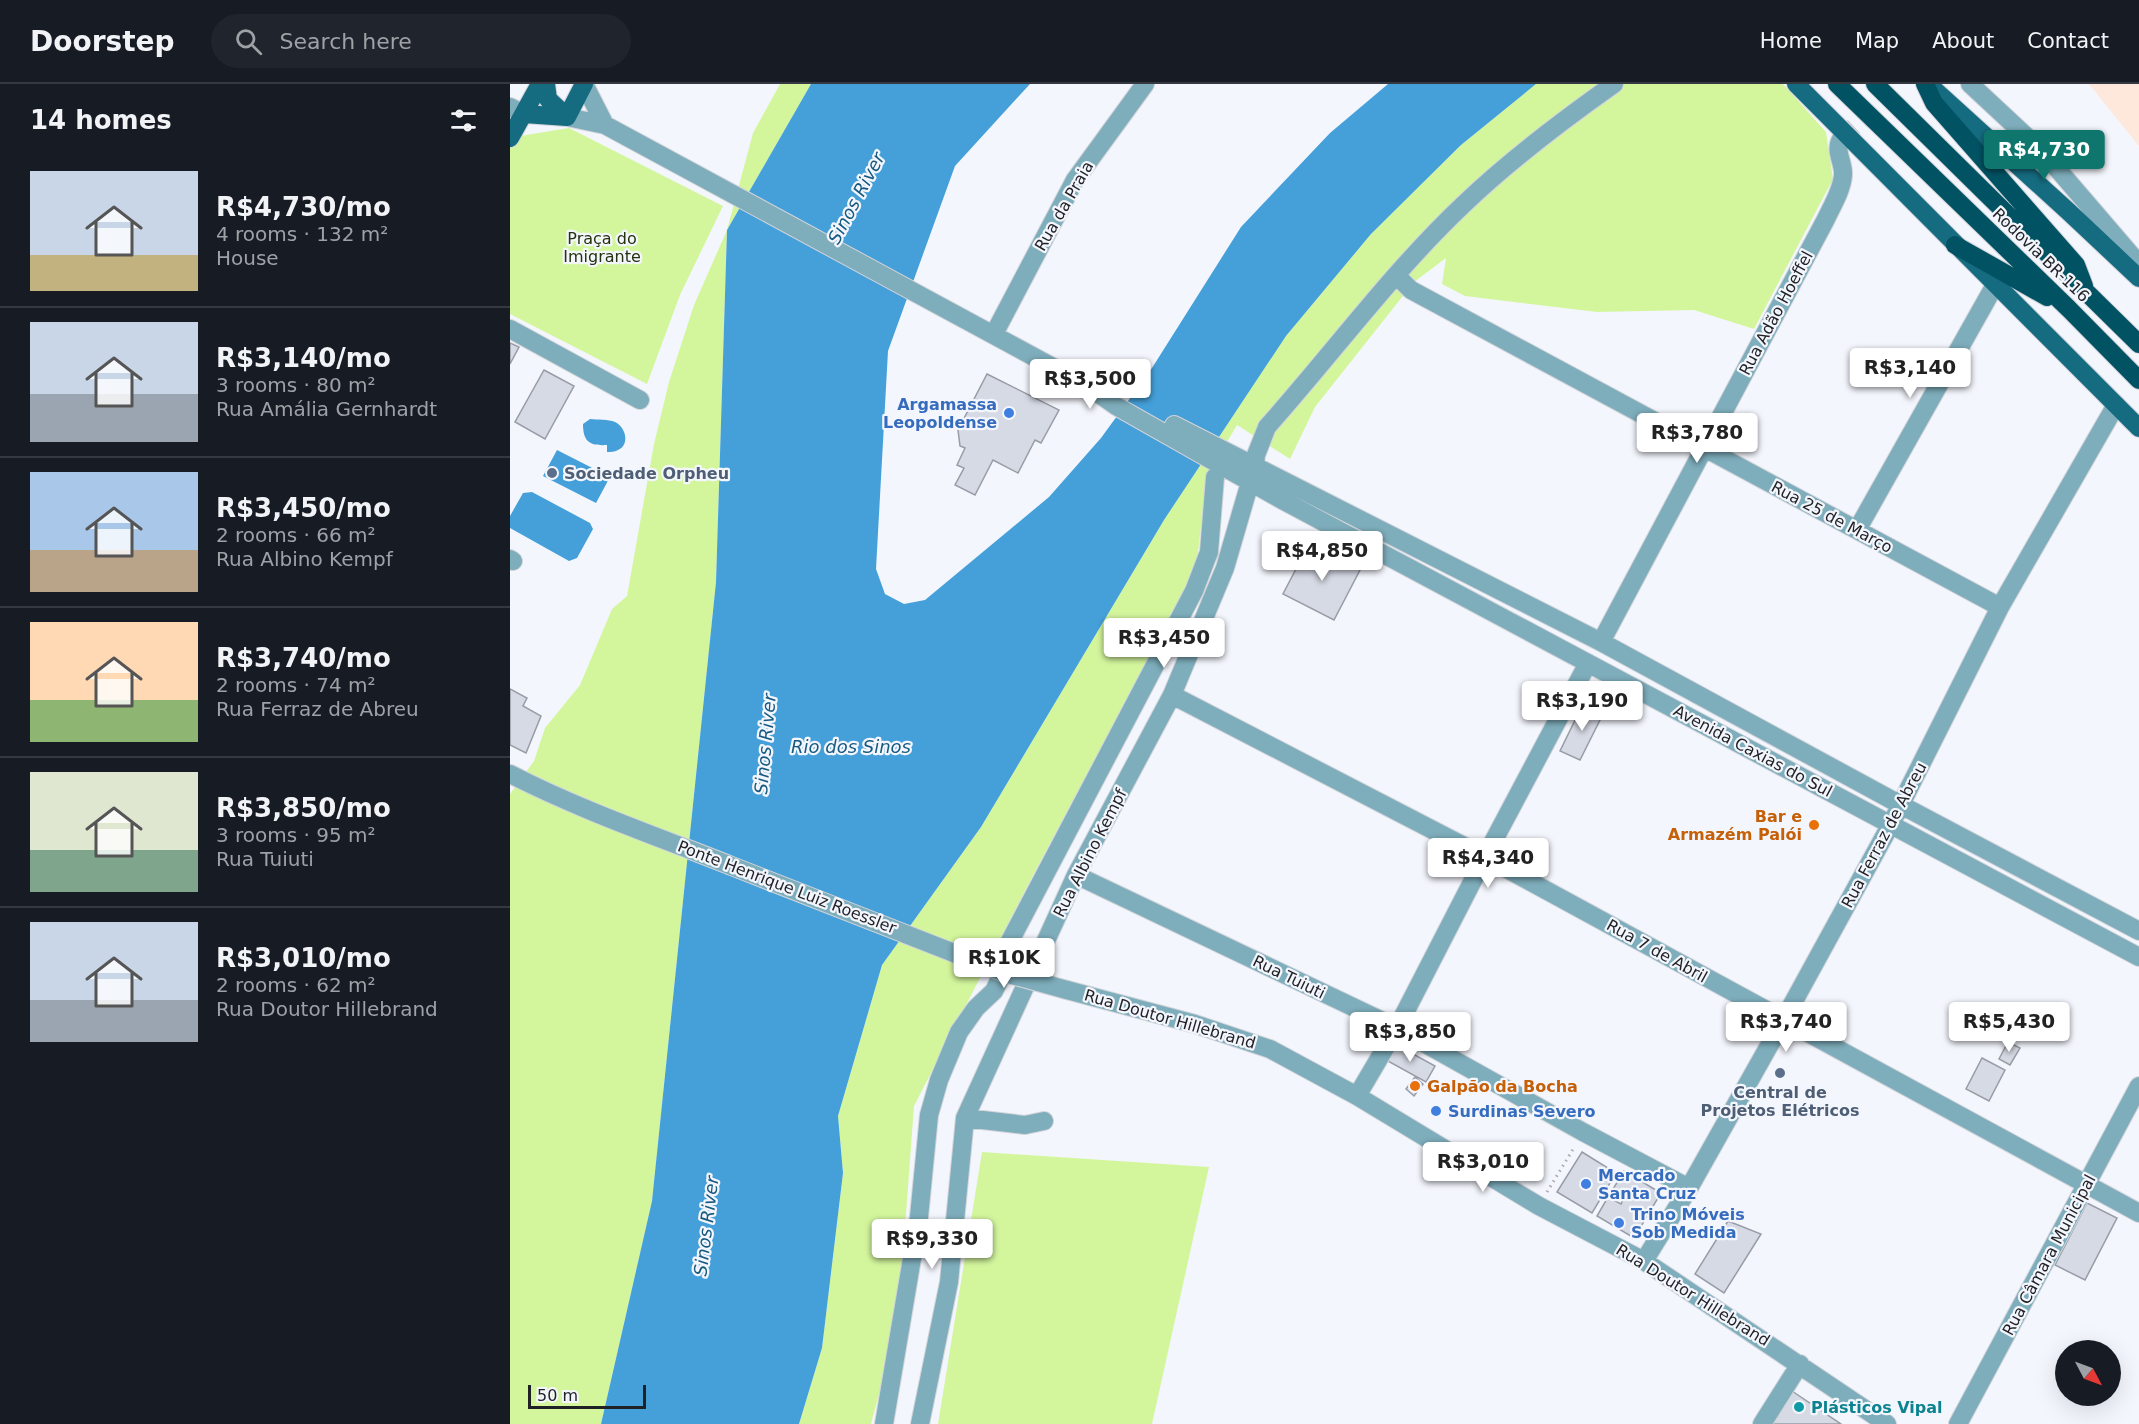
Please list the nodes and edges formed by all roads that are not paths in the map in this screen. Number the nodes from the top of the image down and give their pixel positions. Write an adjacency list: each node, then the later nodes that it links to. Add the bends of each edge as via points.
1 (540, 84): 11 (main road)
2 (546, 84): 12 (main road, via 548,99)
3 (584, 84): 12 (main road); 13 (street)
4 (1145, 84): 24 (street, Rua da Praia, via 1075,180)
5 (1614, 84): 18 (street, Rua Albino Kempf, via 1464,204)
6 (1796, 84): 16 (main road)
7 (1837, 84): 22 (highway, Rodovia BR-116)
8 (1875, 84): 21 (highway, Rodovia BR-116)
9 (1926, 84): 19 (main road); 21 (highway, via 1934,104 2076,265)
10 (1970, 84): 17 (street, via 2042,151)
11 (517, 110): 12 (main road); 14 (main road)
12 (567, 117): 13 (street, Avenida Caxias do Sul)
13 (605, 125): 24 (street, Avenida Caxias do Sul)
14 (510, 138)
15 (1841, 139): 30 (street, Rua Adão Hoeffel, via 1838,151 1844,173 1826,219)
16 (1955, 245): 20 (main road); 22 (highway)
17 (2139, 267)
18 (1396, 275): 30 (street, Rua 25 de Março, via 1411,290); 32 (street, Rua Albino Kempf, via 1268,427)
19 (2139, 278)
20 (1995, 285): 28 (main road); 35 (street)
21 (2087, 293): 25 (highway, Rodovia BR-116)
22 (2069, 309): 26 (highway, Rodovia BR-116)
23 (510, 329): 27 (street)
24 (994, 334): 31 (street, Avenida Caxias do Sul, via 1118,402)
25 (2139, 344)
26 (2139, 380)
27 (640, 400)
28 (2116, 405): 29 (main road); 36 (street, Rua Ferraz de Abreu)
29 (2139, 428)
30 (1705, 448): 35 (street, Rua 25 de Março); 37 (street, Rua Adão Hoeffel)
31 (1216, 462): 32 (street, Avenida Caxias do Sul); 34 (street)
32 (1252, 473): 33 (street, Rua Albino Kempf); 37 (street, Avenida Caxias do Sul); 38 (street, Avenida Caxias do Sul)
33 (1238, 523): 34 (street); 39 (street, Rua Albino Kempf, via 1225,568)
34 (1211, 525): 59 (street, via 1209,552 1194,591 1010,941 1010,958 994,991 959,1032 939,1080 929,1115 919,1217)
35 (1857, 530): 36 (street, Rua 25 de Março)
36 (2000, 607): 41 (street, Rua Ferraz de Abreu)
37 (1600, 642): 41 (street, Avenida Caxias do Sul)
38 (1588, 663): 42 (street, Avenida Caxias do Sul); 43 (street)
39 (1172, 695): 43 (street, Rua 7 de Abril); 44 (street, Rua Albino Kempf)
40 (510, 774): 47 (street, Ponte Henrique Luiz Roessler, bridge, via 628,825 1005,973)
41 (1900, 805): 42 (street, Rua Ferraz de Abreu); 45 (street, Avenida Caxias do Sul)
42 (1891, 824): 46 (street, Avenida Caxias do Sul); 48 (street, Rua Ferraz de Abreu)
43 (1485, 857): 48 (street, Rua 7 de Abril); 49 (street)
44 (1076, 875): 49 (street, Rua Tuiuti); 52 (street, Rua Albino Kempf)
45 (2139, 931)
46 (2139, 957)
47 (1067, 990): 51 (street, Rua Doutor Hillebrand, via 1270,1048)
48 (1783, 1020): 54 (street, Rua 7 de Abril); 55 (street, Rua Ferraz de Abreu)
49 (1398, 1028): 51 (street); 55 (street, Rua Tuiuti)
50 (2139, 1086): 54 (street, Rua Câmara Municipal)
51 (1357, 1096): 57 (street, Rua Doutor Hillebrand, via 1539,1206)
52 (965, 1119): 53 (street, via 1024,1125); 60 (street, Rua Albino Kempf, via 949,1282)
53 (1044, 1121)
54 (2086, 1186): 56 (street, Rua 7 de Abril); 63 (street, Rua Câmara Municipal)
55 (1689, 1188): 57 (street, Rua Ferraz de Abreu)
56 (2139, 1213)
57 (1644, 1261): 58 (street, Rua Doutor Hillebrand)
58 (1800, 1364): 61 (street); 62 (street, Rua Doutor Hillebrand)
59 (884, 1424)
60 (920, 1424)
61 (1762, 1424)
62 (1887, 1424)
63 (1958, 1424)

